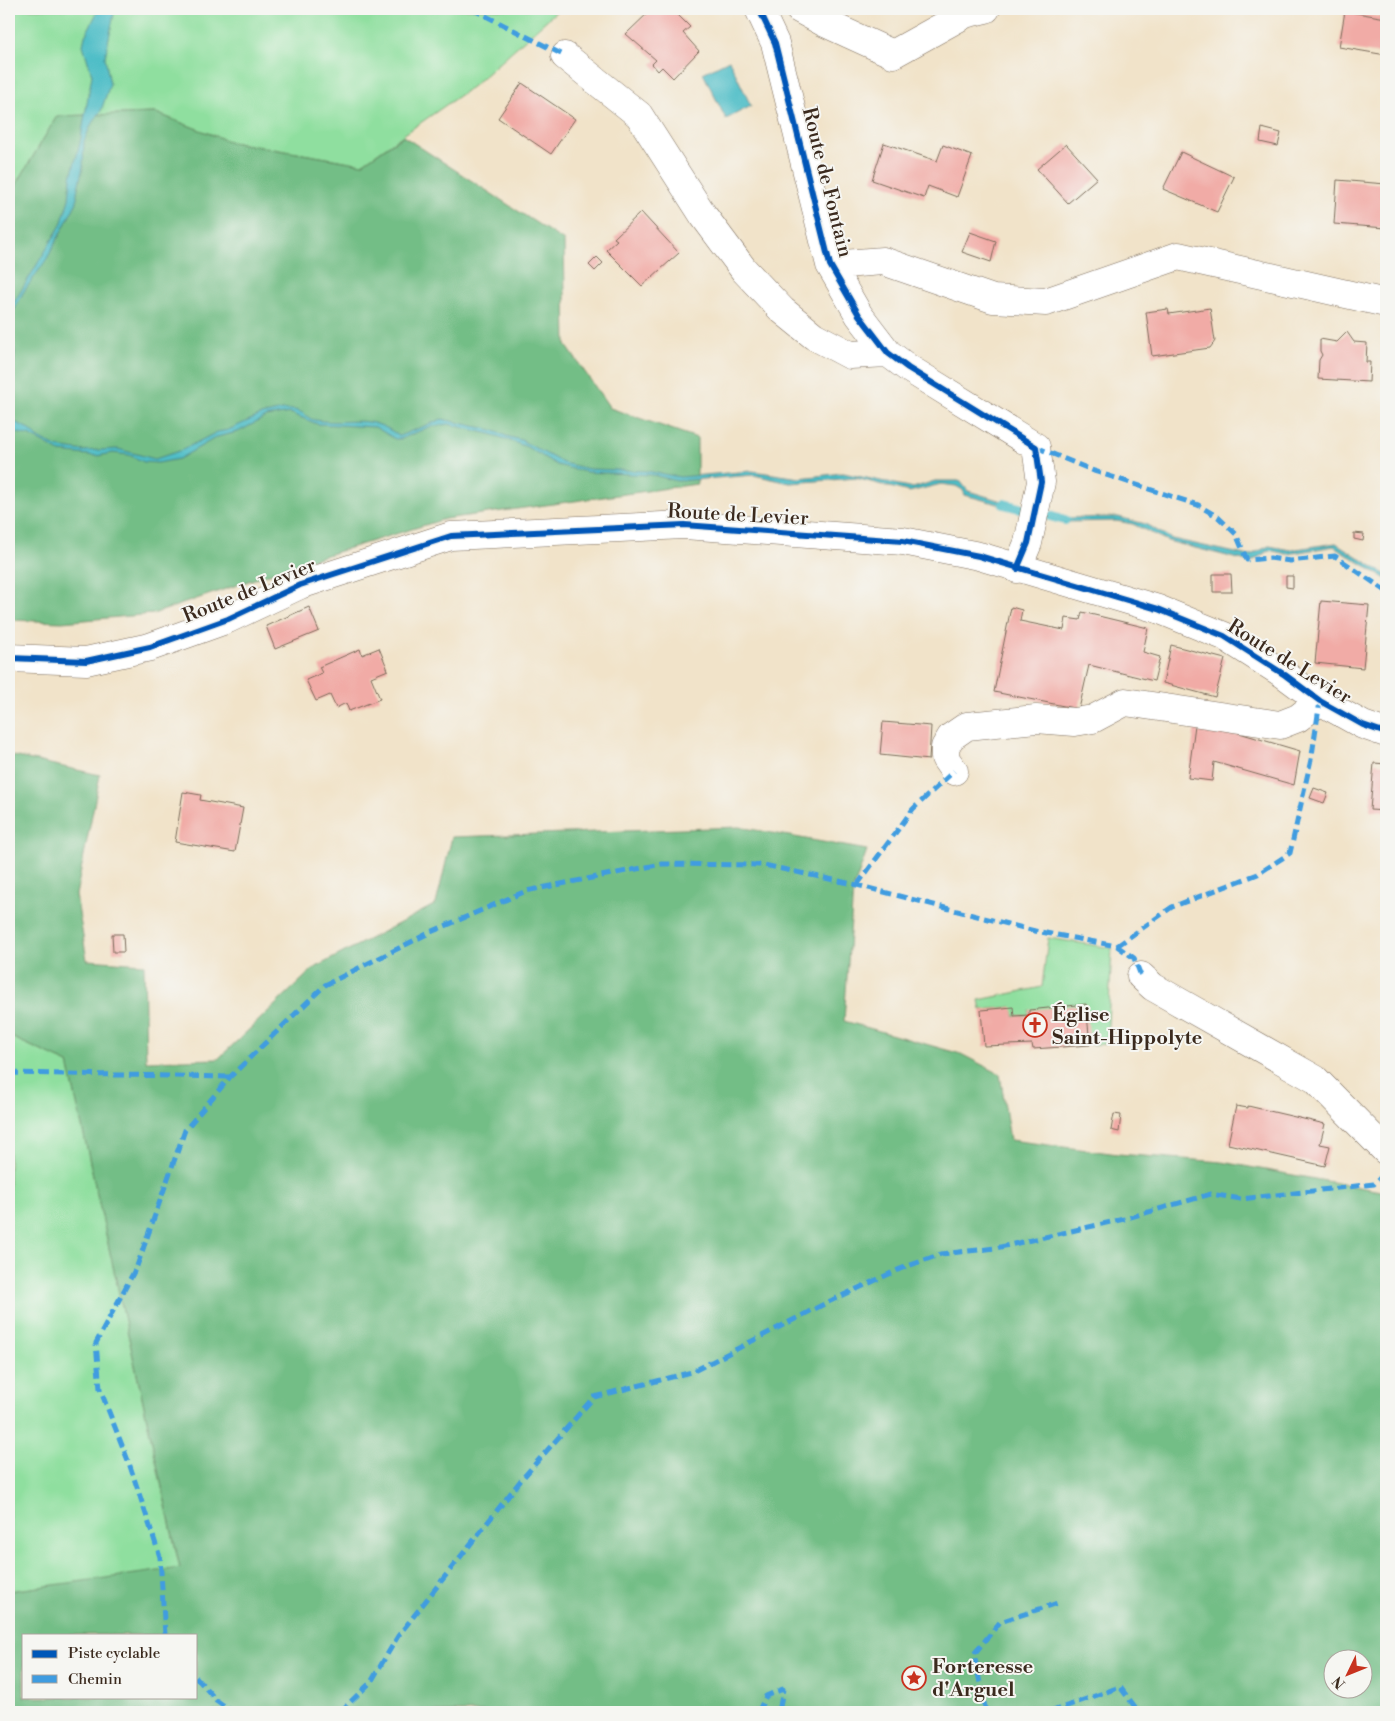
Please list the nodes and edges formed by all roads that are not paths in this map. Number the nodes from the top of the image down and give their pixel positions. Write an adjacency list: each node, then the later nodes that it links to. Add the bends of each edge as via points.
1 (758, 9): 5 (street, Route de Fontain, via 775,43)
2 (799, 9): 3 (street, via 893,54 965,14)
3 (986, 9)
4 (565, 56): 7 (street, via 638,115 702,215 744,270 782,310 814,336 850,355)
5 (830, 265): 6 (street, via 883,261 993,299 1046,302 1178,256); 7 (street, Route de Fontain, via 859,315)
6 (1386, 303)
7 (888, 353): 8 (street, Route de Fontain, via 1036,447 1041,482 1028,543)
8 (1017, 569): 9 (street, Route de Levier, via 979,556 903,541 684,525 451,536 300,585 228,619 150,647 86,661); 10 (street, Route de Levier, via 1158,609 1224,636)
9 (9, 658)
10 (1320, 701): 11 (street, Route de Levier, via 1363,725); 12 (street, via 1298,718 1280,725 1125,702 1093,719 1075,722 1036,719 967,726 951,736 945,747 945,758)
11 (1386, 733)
12 (954, 772)
13 (1141, 976): 14 (street, via 1153,987 1315,1079)
14 (1386, 1151)

